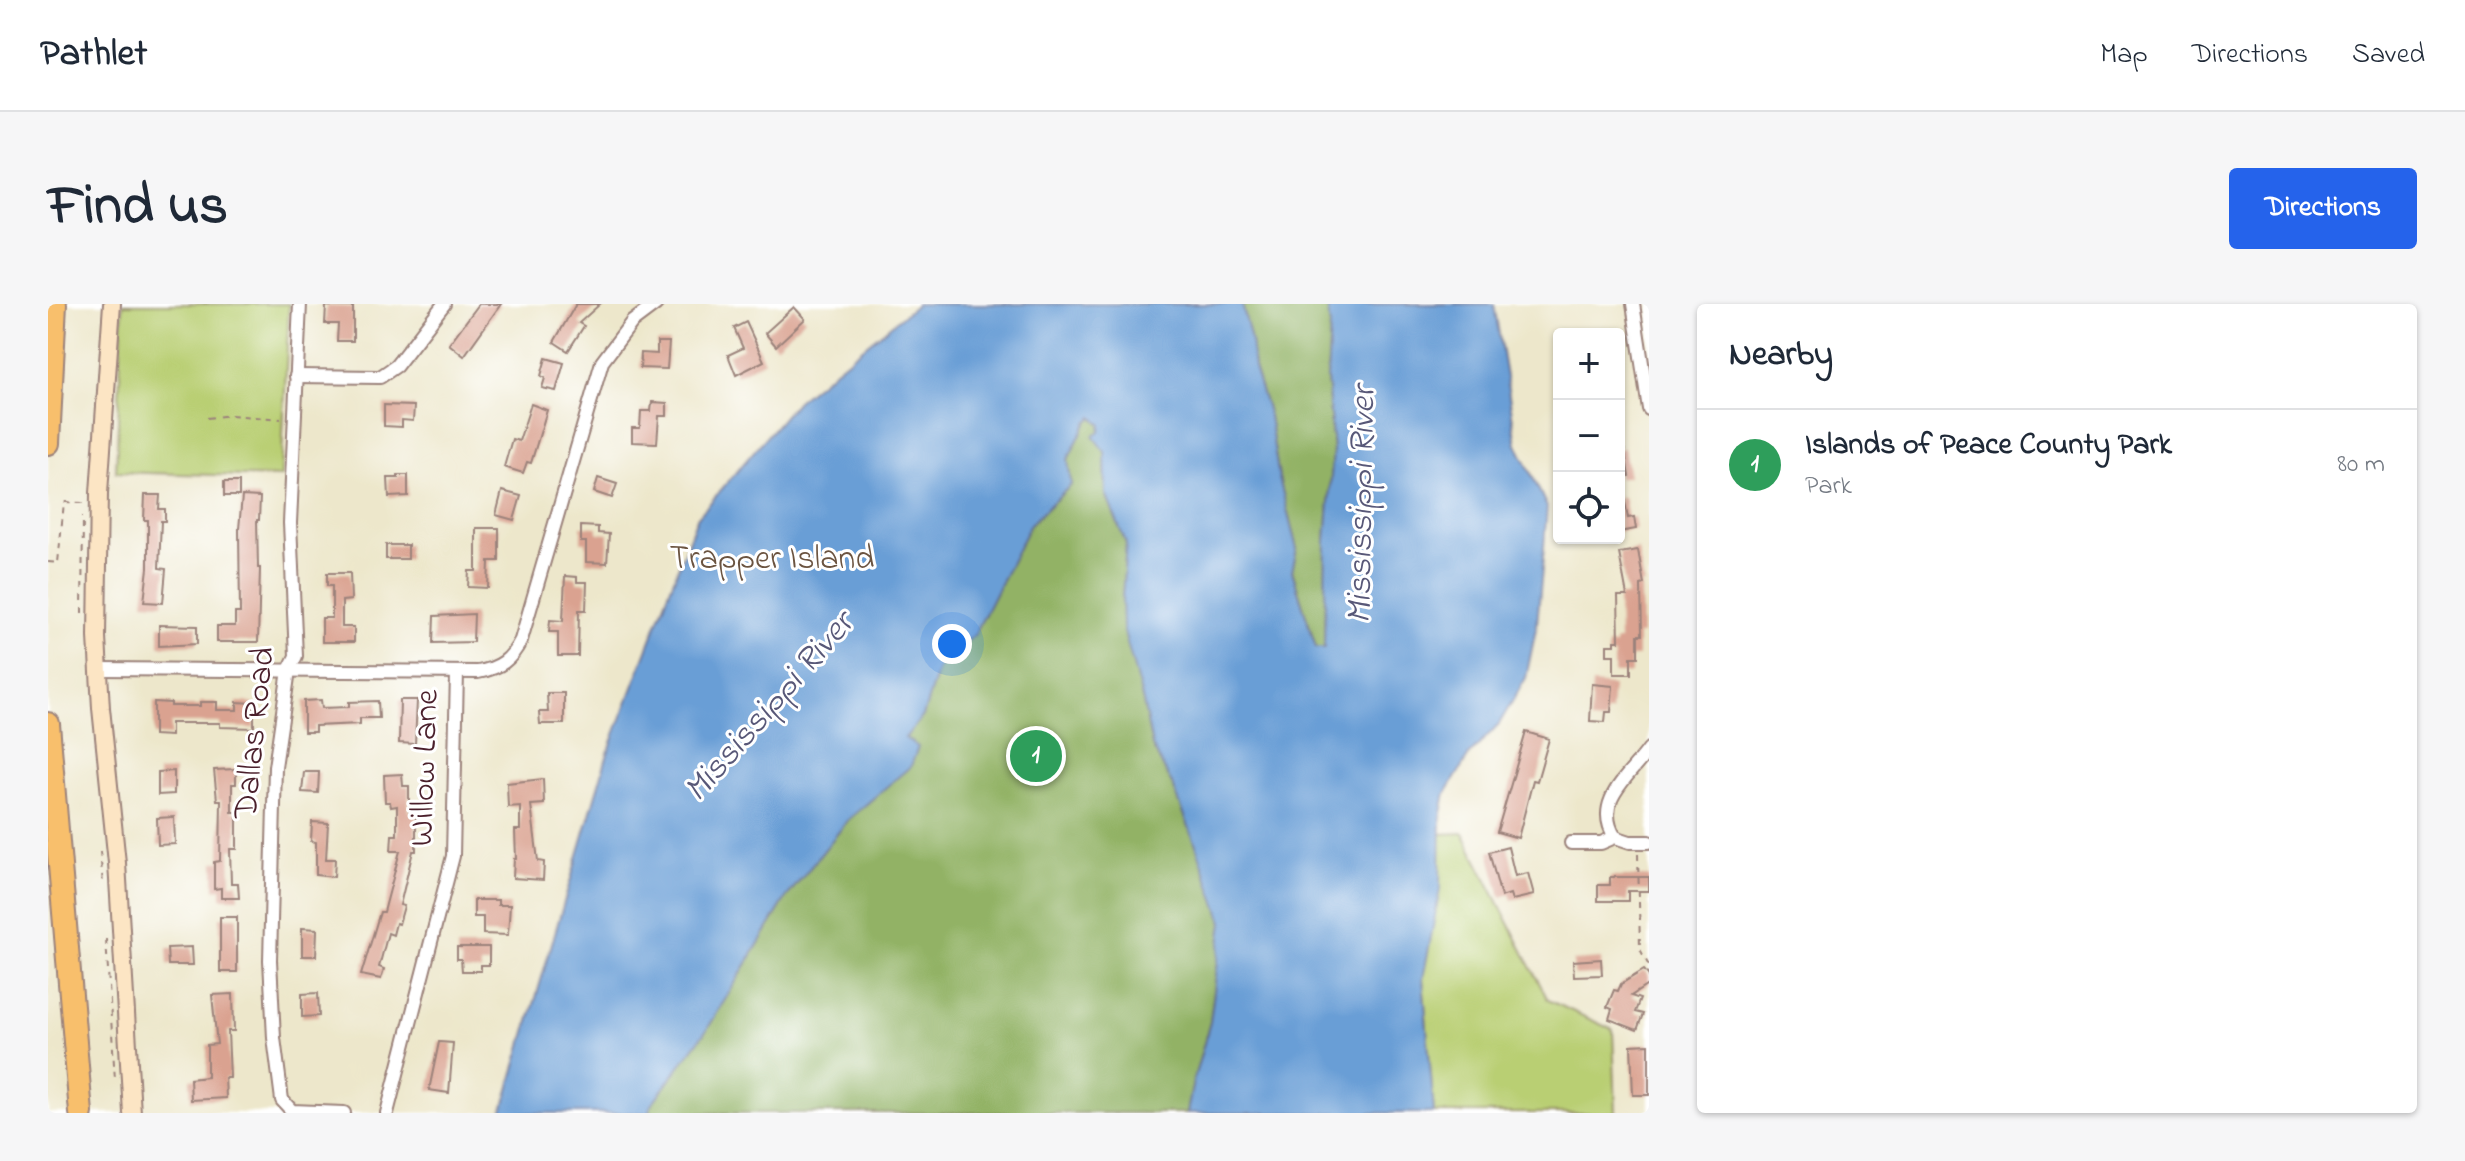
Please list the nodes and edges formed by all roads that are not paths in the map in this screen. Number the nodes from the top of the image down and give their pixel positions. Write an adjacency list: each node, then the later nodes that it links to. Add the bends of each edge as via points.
1 (55, 304): 10 (highway)
2 (112, 304): 11 (street, via 97,525)
3 (300, 304): 7 (street, Dallas Road)
4 (444, 304): 7 (street, via 396,366 380,377)
5 (656, 304): 13 (street, Willow Lane, via 632,322 602,362 514,654 491,670)
6 (1633, 304): 8 (street)
7 (296, 376): 12 (street, Dallas Road, via 290,523 296,656)
8 (1647, 390): 9 (street)
9 (1649, 409)
10 (48, 443)
11 (99, 669): 12 (street); 20 (street)
12 (289, 670): 13 (street); 21 (street, Dallas Road, via 275,767 270,960 282,1100 292,1111)
13 (457, 672): 22 (street, Willow Lane, via 453,856)
14 (48, 724): 19 (highway)
15 (1649, 749): 16 (street, via 1621,779 1611,799 1609,820)
16 (1615, 837): 17 (street); 18 (street, via 1601,843)
17 (1644, 842)
18 (1571, 843)
19 (81, 1113)
20 (132, 1113)
21 (344, 1113)
22 (387, 1113)

